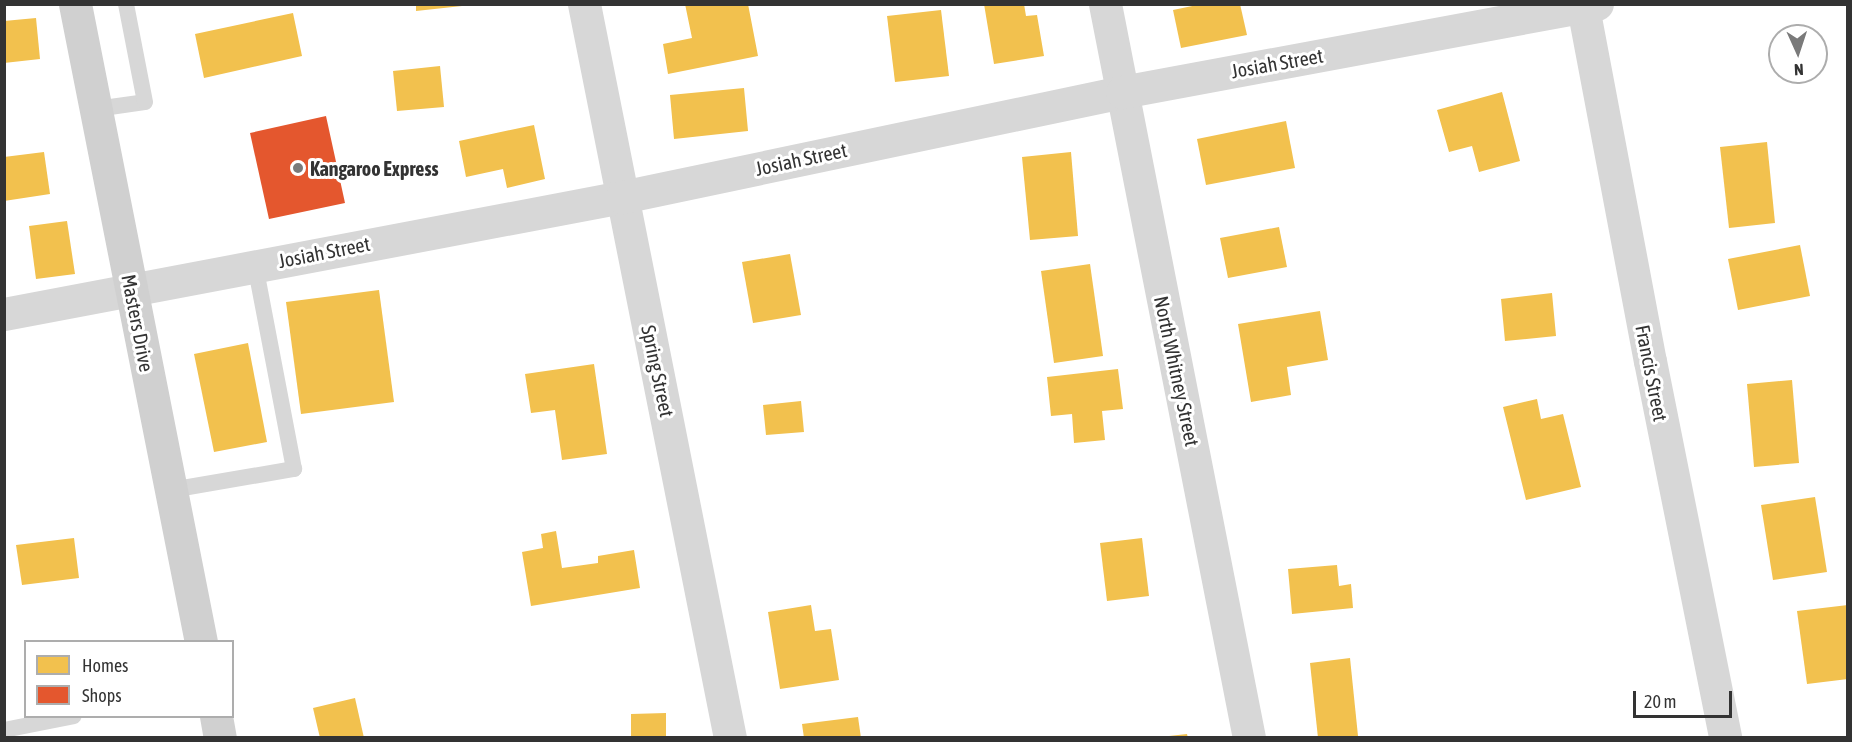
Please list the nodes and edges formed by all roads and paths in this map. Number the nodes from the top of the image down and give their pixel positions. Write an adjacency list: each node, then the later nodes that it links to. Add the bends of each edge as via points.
1 (75, 4): 7 (street, Masters Drive)
2 (126, 4): 7 (lane, via 145,102)
3 (584, 4): 8 (street, Spring Street)
4 (1105, 4): 6 (street, North Whitney Street)
5 (1593, 5): 6 (street, Josiah Street); 20 (street, Francis Street, via 1647,350)
6 (1122, 92): 8 (street, Josiah Street); 19 (street, North Whitney Street)
7 (96, 109): 10 (street, Masters Drive)
8 (622, 197): 9 (street, Josiah Street); 18 (street, Spring Street)
9 (255, 265): 10 (street, Josiah Street); 12 (lane, via 294,469)
10 (131, 288): 11 (street, Josiah Street); 12 (street, Masters Drive)
11 (4, 314)
12 (171, 490): 13 (street, Masters Drive)
13 (201, 640)
14 (69, 718): 16 (lane)
15 (216, 718): 17 (street)
16 (4, 730)
17 (220, 738)
18 (730, 738)
19 (1249, 738)
20 (1725, 738)

